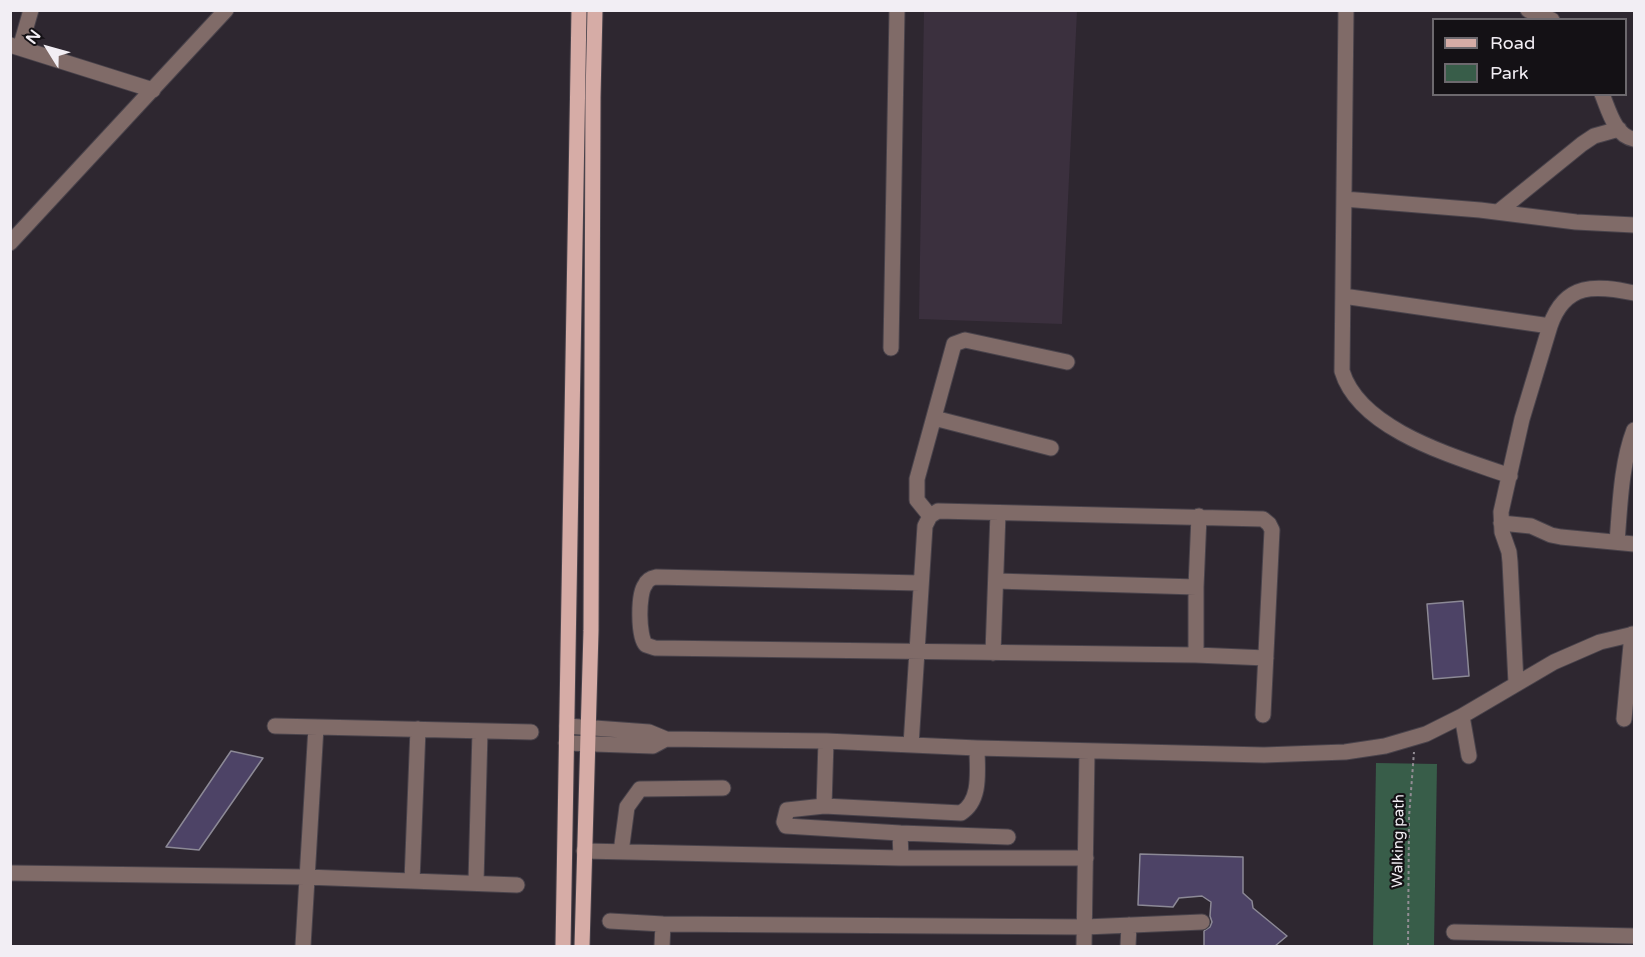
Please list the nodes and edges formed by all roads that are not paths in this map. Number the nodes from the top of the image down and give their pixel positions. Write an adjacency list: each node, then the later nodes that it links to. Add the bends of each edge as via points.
1 (31, 10): 9 (street)
2 (226, 10): 10 (street)
3 (579, 10): 46 (main road)
4 (595, 10): 48 (main road)
5 (897, 10): 21 (street)
6 (1346, 10): 14 (street)
7 (1528, 10): 8 (street)
8 (1547, 18)
9 (15, 47): 10 (street)
10 (153, 90): 17 (street)
11 (1603, 96): 12 (street)
12 (1619, 129): 13 (street, via 1627,138); 15 (street, via 1582,144)
13 (1635, 139)
14 (1344, 200): 15 (street); 19 (street)
15 (1498, 212): 16 (street)
16 (1635, 225)
17 (10, 243)
18 (1635, 292): 20 (street, via 1587,288 1563,302)
19 (1343, 296): 20 (street); 26 (street, via 1342,371 1359,403 1433,449)
20 (1550, 326): 26 (street, via 1522,419)
21 (891, 348)
22 (1067, 363): 23 (street, via 965,340 954,344)
23 (934, 418): 25 (street); 28 (street, via 916,490 917,500)
24 (1635, 430): 31 (street, via 1621,497)
25 (1051, 448)
26 (1510, 476): 30 (street)
27 (998, 513): 28 (street, via 938,511); 29 (street); 33 (street)
28 (930, 516): 34 (street, via 925,526)
29 (1199, 516): 35 (street); 40 (street, via 1263,519 1272,530)
30 (1501, 523): 31 (street, via 1531,526 1561,537); 41 (street, via 1510,562)
31 (1617, 542): 32 (street)
32 (1635, 544)
33 (996, 581): 35 (street); 38 (street)
34 (920, 583): 37 (street); 37 (street, via 656,577 645,584 641,594 642,638 646,645 655,648)
35 (1196, 587): 39 (street)
36 (1633, 634): 41 (street, via 1576,652); 44 (street)
37 (917, 653): 38 (street); 56 (street)
38 (993, 653): 39 (street)
39 (1197, 655): 40 (street)
40 (1266, 658): 42 (street)
41 (1516, 683): 43 (street)
42 (1263, 715)
43 (1462, 716): 58 (street, via 1385,746 1333,752); 59 (street)
44 (1624, 719)
45 (275, 726): 47 (street)
46 (567, 726): 48 (street); 54 (main road)
47 (316, 727): 49 (street); 69 (street)
48 (589, 727): 52 (street, via 649,732); 55 (main road)
49 (418, 729): 50 (street); 70 (street)
50 (480, 731): 51 (street); 71 (street)
51 (531, 732)
52 (666, 739): 53 (street); 55 (street, via 652,746)
53 (826, 741): 56 (street); 61 (street)
54 (566, 742): 55 (street); 82 (main road)
55 (588, 744): 64 (main road)
56 (911, 745): 57 (street)
57 (977, 748): 58 (street); 61 (street, via 975,795 968,809 961,813)
58 (1087, 752): 67 (street)
59 (1469, 756)
60 (723, 788): 65 (street, via 640,789 627,807)
61 (824, 806): 62 (street, via 787,810 784,822 792,827)
62 (900, 833): 63 (street); 66 (street)
63 (1008, 837)
64 (584, 851): 65 (street); 83 (main road)
65 (621, 852): 66 (street)
66 (901, 858): 67 (street)
67 (1086, 858): 77 (street)
68 (10, 873): 69 (street)
69 (306, 877): 70 (street); 81 (street)
70 (412, 881): 71 (street)
71 (476, 882): 72 (street)
72 (517, 885)
73 (610, 921): 75 (street)
74 (1202, 922): 76 (street)
75 (663, 924): 77 (street); 84 (street)
76 (1129, 925): 77 (street); 86 (street)
77 (1084, 927): 85 (street)
78 (1454, 932): 80 (street)
79 (1635, 936): 80 (street)
80 (1507, 940)
81 (303, 946)
82 (563, 946)
83 (582, 946)
84 (662, 946)
85 (1084, 946)
86 (1128, 946)

